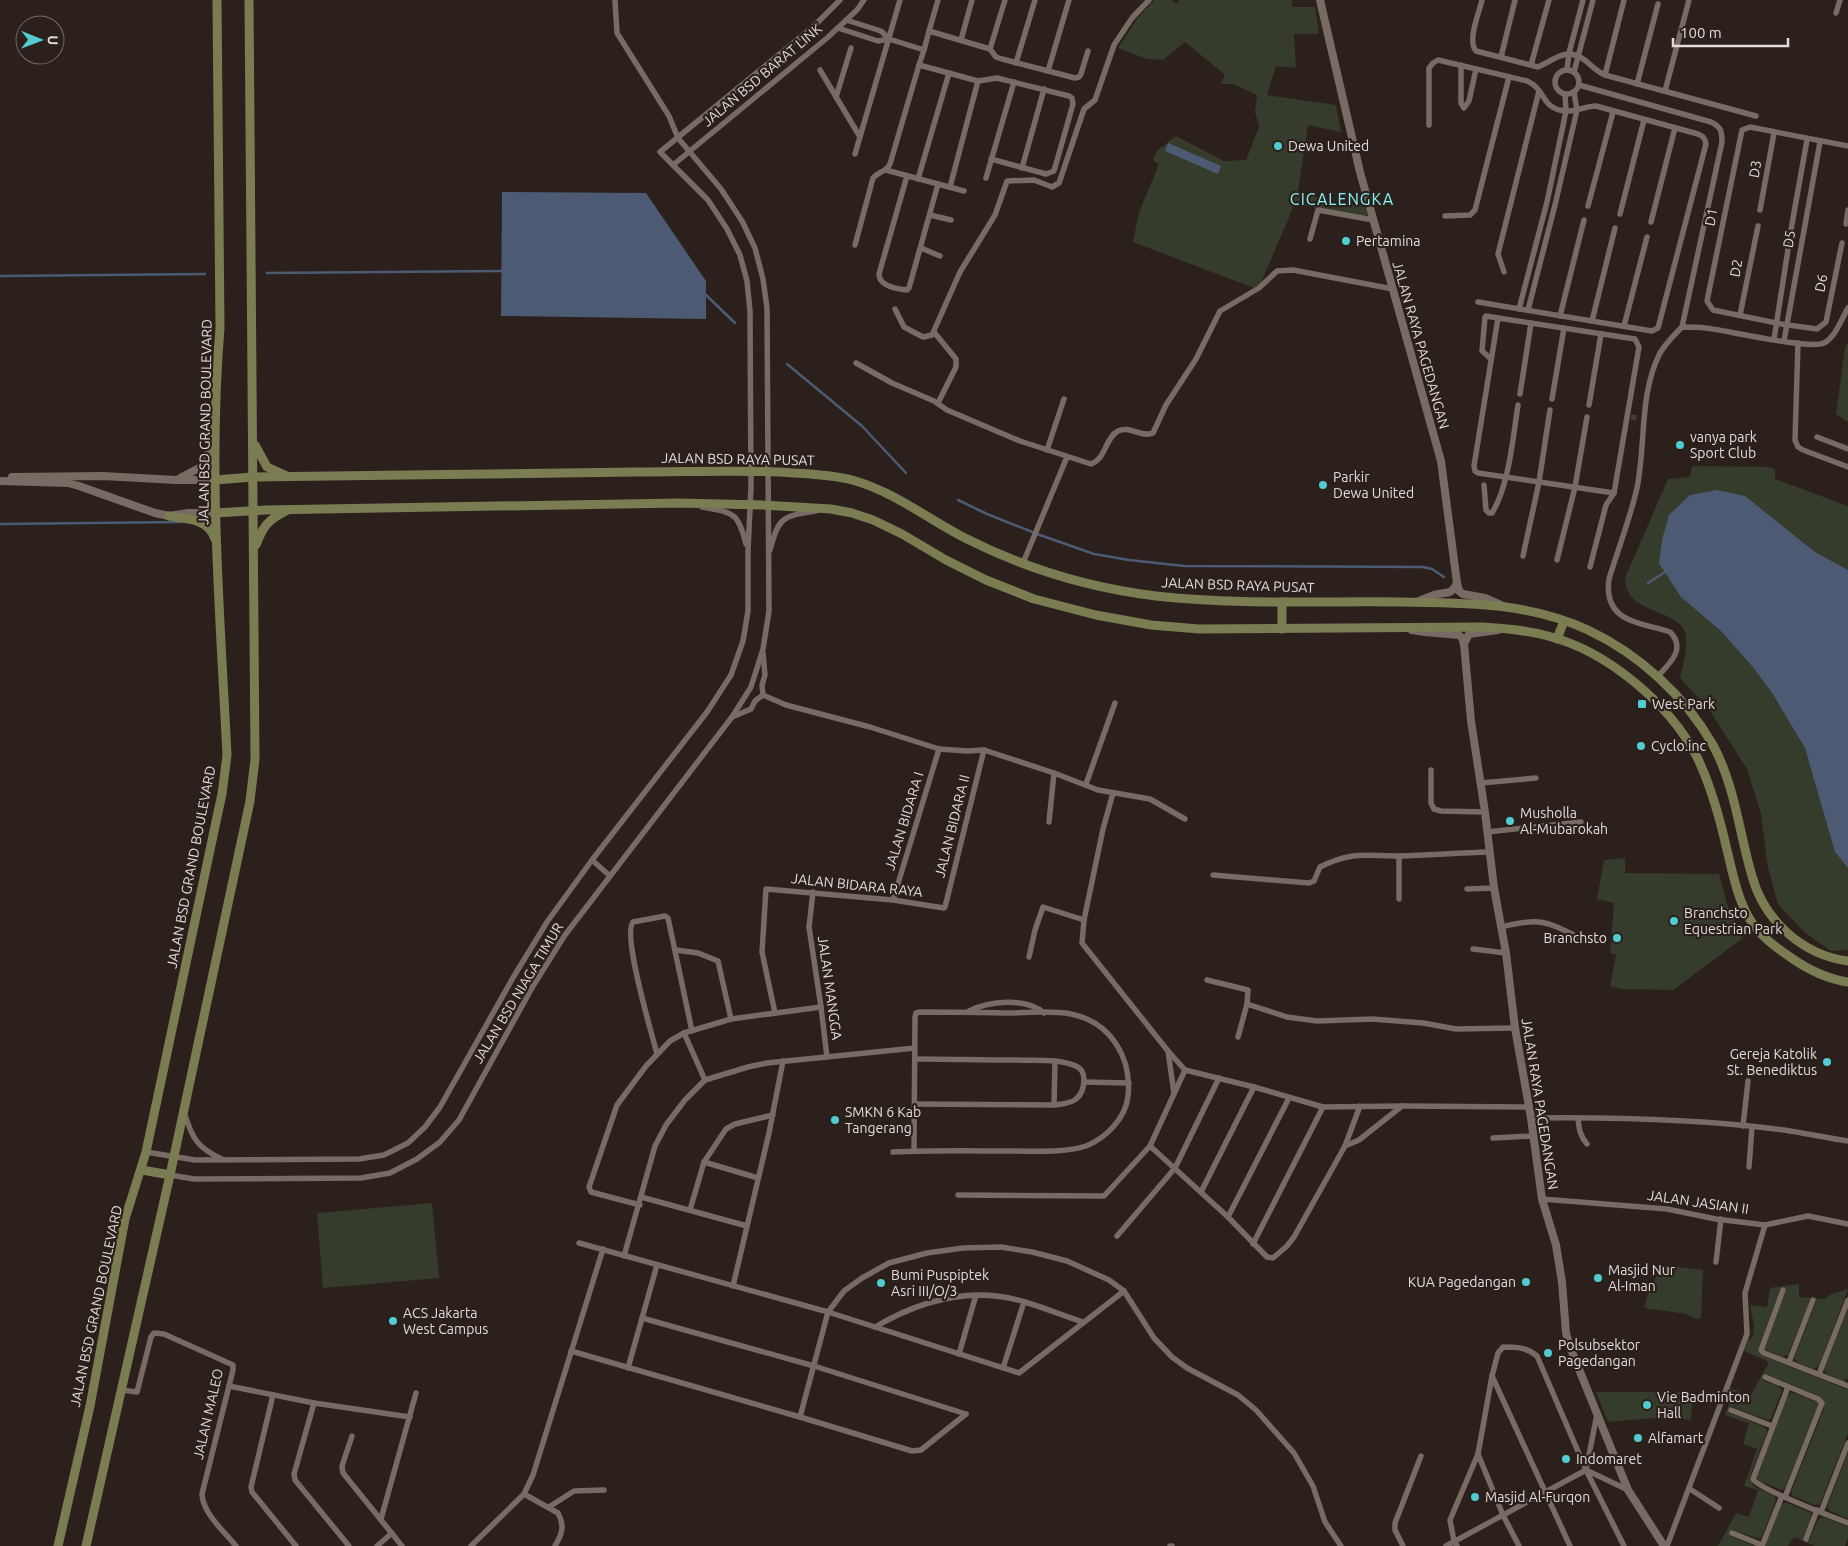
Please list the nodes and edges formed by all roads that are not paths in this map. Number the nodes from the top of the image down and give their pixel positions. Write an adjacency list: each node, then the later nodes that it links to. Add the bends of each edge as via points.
1 (217, 0): 137 (main road, JALAN BSD GRAND BOULEVARD, via 220,328)
2 (249, 0): 138 (main road)
3 (615, 0): 68 (street, JALAN BSD NIAGA TIMUR, via 617,33 669,116)
4 (840, 0): 68 (street, JALAN BSD BARAT LINK, via 814,26)
5 (864, 0): 25 (street, JALAN BSD BARAT LINK)
6 (900, 0): 28 (street)
7 (938, 0): 27 (street)
8 (972, 0): 29 (street)
9 (1005, 0): 31 (street)
10 (1035, 0): 37 (street)
11 (1069, 0): 44 (street)
12 (1149, 0): 121 (street, via 1114,45 1095,100 1084,109 1059,183 1052,187 1034,180 1007,181 995,215 960,272)
13 (1320, 0): 92 (street, JALAN RAYA PAGEDANGAN)
14 (1482, 0): 36 (street, via 1473,47 1476,51)
15 (1515, 0): 36 (street)
16 (1548, 0): 40 (street)
17 (1582, 0): 34 (street)
18 (1593, 0): 35 (street)
19 (1624, 0): 47 (street)
20 (1689, 0): 55 (street)
21 (1840, 1): 23 (street); 24 (street)
22 (1658, 4): 51 (street)
23 (1846, 4)
24 (1836, 13)
25 (846, 20): 26 (street, JALAN BSD BARAT LINK); 28 (street, via 881,31)
26 (838, 28): 28 (street, via 878,41); 72 (street, JALAN BSD BARAT LINK)
27 (929, 30): 29 (street); 32 (street)
28 (889, 39): 32 (street); 67 (street)
29 (961, 40): 31 (street)
30 (851, 48): 58 (street)
31 (990, 49): 37 (street, via 996,57)
32 (924, 50): 38 (street)
33 (1088, 51): 44 (street, via 1078,77)
34 (1569, 53): 35 (street); 40 (street, via 1538,67); 43 (street)
35 (1578, 55): 45 (street); 47 (street)
36 (1501, 57): 40 (street)
37 (1016, 63): 44 (street)
38 (919, 65): 46 (street); 78 (street)
39 (1461, 65): 41 (street); 41 (street, via 1461,103 1464,108 1469,101); 64 (street, via 1438,60 1430,65)
40 (1531, 65)
41 (1476, 68): 48 (street)
42 (820, 70): 58 (street)
43 (1567, 70): 45 (street); 57 (street, via 1555,78 1554,86)
44 (1048, 71)
45 (1574, 72): 52 (street)
46 (949, 73): 49 (street); 81 (street)
47 (1605, 75): 51 (street)
48 (1509, 77): 54 (street, via 1533,84); 90 (street, via 1475,210 1470,215)
49 (978, 81): 50 (street, via 998,78); 83 (street)
50 (1014, 82): 53 (street); 75 (street)
51 (1638, 84): 55 (street)
52 (1579, 85): 56 (street); 119 (street, via 1710,122 1722,131)
53 (1044, 89): 77 (street); 77 (street, via 1069,96 1073,104 1054,171 1046,174)
54 (1540, 91): 60 (street, via 1551,107); 104 (street, via 1498,254)
55 (1665, 91): 62 (street)
56 (1574, 92): 57 (street); 59 (street)
57 (1565, 95): 60 (street)
58 (836, 97): 67 (street)
59 (1576, 110): 60 (street); 61 (street, via 1596,106); 110 (street)
60 (1566, 111): 109 (street, via 1547,202)
61 (1613, 112): 63 (street); 85 (street)
62 (1756, 116)
63 (1644, 120): 65 (street); 88 (street)
64 (1429, 125)
65 (1675, 128): 94 (street); 118 (street, via 1704,137 1706,144 1658,328 1652,331)
66 (1774, 133): 69 (street); 86 (street, D3); 111 (street, D1, via 1750,127 1740,132 1707,301 1714,310)
67 (860, 137): 74 (street)
68 (678, 138): 72 (street, JALAN BSD NIAGA TIMUR); 73 (street, JALAN BSD BARAT LINK)
69 (1807, 140): 70 (street); 116 (street, D5)
70 (1820, 142): 71 (street); 117 (street, D5)
71 (1848, 146)
72 (689, 151): 76 (street, JALAN BSD BARAT LINK); 144 (street, JALAN BSD NIAGA TIMUR, via 721,189 742,221 755,248 763,279 768,308)
73 (660, 152): 76 (street, JALAN BSD NIAGA TIMUR)
74 (855, 154)
75 (992, 159): 77 (street); 80 (street)
76 (673, 164): 143 (street, JALAN BSD NIAGA TIMUR, via 708,200 727,229 740,255 747,281)
77 (1022, 168)
78 (886, 170): 79 (street); 101 (street, via 873,178)
79 (908, 176): 81 (street); 102 (street, via 879,274 882,283 910,288)
80 (986, 178)
81 (918, 179): 82 (street)
82 (938, 184): 83 (street); 89 (street)
83 (950, 187): 84 (street)
84 (964, 191)
85 (1588, 206)
86 (1760, 210)
87 (1848, 210): 95 (street)
88 (1620, 214)
89 (930, 215): 91 (street); 102 (street)
90 (1445, 216)
91 (951, 220)
92 (1373, 220): 99 (street, via 1318,210); 105 (street, JALAN RAYA PAGEDANGAN)
93 (1584, 220): 112 (street)
94 (1651, 222)
95 (1846, 224)
96 (1758, 226): 111 (street, D2)
97 (1615, 228): 114 (street)
98 (1647, 237): 118 (street)
99 (1310, 239)
100 (1842, 243): 117 (street, D6, via 1826,322 1817,329)
101 (855, 245)
102 (920, 248): 103 (street)
103 (940, 256)
104 (1504, 272)
105 (1393, 289): 141 (street, via 1294,270 1277,271 1259,288 1220,311 1153,432 1148,434 1128,429 1117,432 1094,464); 171 (street, JALAN RAYA PAGEDANGAN, via 1441,461)
106 (1478, 302): 109 (street)
107 (1848, 308): 125 (street, via 1826,342)
108 (895, 309): 121 (street, via 901,322 912,332 926,338)
109 (1519, 309): 110 (street)
110 (1528, 310): 112 (street)
111 (1740, 315): 116 (street)
112 (1560, 316): 114 (street)
113 (1498, 318): 115 (street); 126 (street); 126 (street, via 1485,317 1482,351)
114 (1592, 320): 118 (street)
115 (1532, 323): 120 (street); 128 (street)
116 (1776, 323): 117 (street); 123 (street, D5)
117 (1787, 325): 124 (street, D5)
118 (1624, 326)
119 (1682, 327): 123 (street); 182 (street, via 1661,353 1652,374 1641,419 1640,471 1609,579 1608,597 1621,615 1670,632 1673,636 1677,649 1675,658)
120 (1564, 328): 122 (street); 130 (street)
121 (934, 332): 131 (street, via 956,359 956,367)
122 (1600, 334): 133 (street); 154 (street, via 1636,339 1639,344)
123 (1774, 339): 124 (street)
124 (1784, 341): 125 (street)
125 (1798, 343): 142 (street, via 1795,440 1798,447)
126 (1491, 359): 147 (street, via 1474,469 1478,473)
127 (856, 363): 131 (street)
128 (1520, 394)
129 (1064, 399): 140 (street)
130 (1552, 399)
131 (938, 404): 140 (street)
132 (1518, 405): 147 (street)
133 (1588, 405)
134 (1550, 410): 151 (street)
135 (1586, 417): 153 (street)
136 (1817, 437): 139 (street)
137 (216, 438): 149 (street, via 201,467); 150 (main road, JALAN BSD GRAND BOULEVARD)
138 (253, 440): 145 (main road); 146 (main road, via 267,467)
139 (1848, 449)
140 (1047, 450): 141 (street)
141 (1067, 457): 169 (street)
142 (1848, 467)
143 (751, 471): 144 (main road, JALAN BSD RAYA PUSAT); 146 (main road, JALAN BSD RAYA PUSAT); 156 (street, JALAN BSD NIAGA TIMUR)
144 (768, 472): 157 (street, JALAN BSD NIAGA TIMUR); 169 (main road, JALAN BSD RAYA PUSAT, via 821,474 852,480)
145 (253, 476): 146 (main road, JALAN BSD RAYA PUSAT); 150 (main road, JALAN BSD RAYA PUSAT); 159 (main road)
146 (287, 476)
147 (1506, 477): 151 (street); 152 (street, via 1492,513 1486,510)
148 (0, 480): 149 (street, via 12,477 103,476); 162 (street, via 68,483)
149 (176, 480): 150 (street)
150 (215, 480): 161 (main road, JALAN BSD GRAND BOULEVARD)
151 (1539, 482): 153 (street); 166 (street)
152 (1484, 485)
153 (1575, 487): 154 (street); 168 (street)
154 (1614, 493): 170 (street, via 1606,505)
155 (679, 503): 156 (main road); 160 (main road); 163 (street, via 729,512 742,528)
156 (750, 504): 157 (main road); 163 (street, JALAN BSD NIAGA TIMUR)
157 (768, 505): 158 (main road); 167 (street, JALAN BSD NIAGA TIMUR)
158 (830, 509): 167 (street, via 794,514 783,520 776,528); 178 (main road, via 873,520 986,580 1034,598 1096,615 1151,625 1199,629)
159 (254, 510): 160 (main road); 161 (main road); 164 (main road)
160 (288, 510): 164 (main road, via 272,518 262,530)
161 (216, 513): 162 (street); 165 (main road, JALAN BSD GRAND BOULEVARD)
162 (169, 516): 165 (main road, via 197,520 208,528 214,536)
163 (748, 551): 201 (street, JALAN BSD NIAGA TIMUR, via 748,611 743,641 731,675 707,712)
164 (254, 552): 254 (main road, via 255,759 250,801)
165 (218, 554): 267 (main road, JALAN BSD GRAND BOULEVARD, via 227,755 222,794)
166 (1523, 556)
167 (768, 557): 181 (street, JALAN BSD NIAGA TIMUR, via 769,611)
168 (1557, 560)
169 (1023, 563): 172 (main road, JALAN BSD RAYA PUSAT, via 1097,586 1150,595 1196,600)
170 (1590, 567)
171 (1457, 582): 173 (street, via 1449,593); 174 (street, via 1463,594)
172 (1282, 602): 173 (main road, JALAN BSD RAYA PUSAT); 178 (main road)
173 (1417, 602): 174 (main road, JALAN BSD RAYA PUSAT)
174 (1502, 605): 175 (main road, JALAN BSD RAYA PUSAT)
175 (1564, 621): 179 (main road); 182 (main road, JALAN BSD RAYA PUSAT, via 1589,630 1628,653)
176 (1408, 628): 177 (main road); 178 (main road); 180 (street, via 1459,635)
177 (1505, 628): 179 (main road); 180 (street, via 1469,634)
178 (1282, 629)
179 (1557, 639): 214 (main road, via 1616,666 1671,718 1697,757 1718,814 1741,902 1760,933)
180 (1464, 644): 191 (street, JALAN RAYA PAGEDANGAN, via 1470,721)
181 (763, 649): 183 (street); 185 (street, JALAN BSD NIAGA TIMUR, via 751,687)
182 (1658, 677): 212 (main road, JALAN BSD RAYA PUSAT, via 1687,708 1714,748 1735,803 1753,880 1774,920)
183 (763, 695): 185 (street, via 751,709); 186 (street, via 786,705)
184 (1115, 703): 192 (street)
185 (732, 718): 203 (street, JALAN BSD NIAGA TIMUR)
186 (939, 749): 187 (street); 208 (street, JALAN BIDARA I)
187 (984, 750): 189 (street); 209 (street, JALAN BIDARA II)
188 (1431, 770): 194 (street, via 1430,803 1434,809)
189 (1054, 773): 192 (street); 196 (street)
190 (1536, 778): 191 (street)
191 (1480, 783): 194 (street, JALAN RAYA PAGEDANGAN)
192 (1086, 784): 193 (street)
193 (1113, 793): 195 (street, via 1150,799); 210 (street)
194 (1485, 812): 198 (street, JALAN RAYA PAGEDANGAN)
195 (1185, 819)
196 (1049, 822)
197 (1581, 822): 198 (street)
198 (1487, 832): 199 (street, JALAN RAYA PAGEDANGAN)
199 (1489, 852): 200 (street); 204 (street, JALAN RAYA PAGEDANGAN)
200 (1398, 856): 202 (street, via 1341,858 1320,867 1314,882 1309,883); 207 (street)
201 (592, 860): 203 (street); 270 (street, JALAN BSD NIAGA TIMUR, via 547,922 440,1107 408,1143 384,1155 359,1160)
202 (1213, 875)
203 (610, 876): 275 (street, JALAN BSD NIAGA TIMUR, via 565,935 533,986 458,1120 440,1142 417,1160 390,1173 361,1178 194,1178)
204 (1494, 888): 205 (street); 211 (street, JALAN RAYA PAGEDANGAN)
205 (1467, 889)
206 (813, 892): 208 (street, JALAN BIDARA RAYA); 223 (street, JALAN MANGGA, via 809,927); 225 (street, JALAN BIDARA RAYA, via 766,889 762,952)
207 (1399, 898)
208 (893, 900): 209 (street, JALAN BIDARA RAYA)
209 (944, 908)
210 (1084, 920): 218 (street, via 1043,908); 233 (street, via 1082,943)
211 (1501, 927): 213 (street, via 1542,921); 217 (street, JALAN RAYA PAGEDANGAN)
212 (1788, 934): 214 (main road); 219 (main road, JALAN BSD RAYA PUSAT, via 1823,956)
213 (1580, 938)
214 (1776, 947): 221 (main road, via 1805,967)
215 (1473, 948): 217 (street)
216 (676, 950): 227 (street, via 698,953 718,961); 229 (street); 234 (street, via 665,916 631,924 631,952)
217 (1506, 954): 228 (street, JALAN RAYA PAGEDANGAN)
218 (1029, 957)
219 (1848, 960)
220 (1207, 980): 222 (street, via 1248,990)
221 (1848, 982)
222 (1247, 1004): 228 (street, via 1317,1021 1372,1019 1456,1029); 231 (street)
223 (821, 1007): 225 (street); 235 (street, JALAN MANGGA)
224 (967, 1012): 226 (street); 226 (street, via 1002,1003 1029,1004); 232 (street, via 916,1014)
225 (775, 1013): 227 (street)
226 (1044, 1013): 244 (street, via 1072,1014 1095,1023 1121,1049)
227 (731, 1019): 229 (street)
228 (1515, 1028): 252 (street, JALAN RAYA PAGEDANGAN)
229 (692, 1031): 230 (street)
230 (684, 1033): 234 (street); 241 (street)
231 (1238, 1037)
232 (915, 1048): 235 (street); 236 (street)
233 (1168, 1051): 239 (street); 246 (street)
234 (657, 1054): 281 (street, via 617,1105 589,1187 591,1192)
235 (827, 1058): 237 (street)
236 (915, 1059): 238 (street); 248 (street)
237 (783, 1061): 241 (street); 255 (street)
238 (1055, 1061): 243 (street, via 1078,1066); 249 (street)
239 (1185, 1070): 240 (street); 246 (street)
240 (1219, 1078): 245 (street); 273 (street)
241 (704, 1080): 279 (street, via 666,1125 655,1146)
242 (1748, 1081): 258 (street)
243 (1084, 1082): 244 (street); 249 (street, via 1083,1090 1076,1099)
244 (1129, 1083): 266 (street, via 1128,1099 1120,1119 1095,1142 1085,1146 1048,1151)
245 (1254, 1087): 247 (street); 277 (street)
246 (1174, 1095): 264 (street)
247 (1288, 1098): 253 (street); 283 (street)
248 (915, 1104): 249 (street); 266 (street)
249 (1054, 1105)
250 (1360, 1106): 251 (street); 253 (street); 265 (street)
251 (1402, 1106): 252 (street); 265 (street, via 1358,1140)
252 (1529, 1107): 256 (street, JALAN RAYA PAGEDANGAN)
253 (1323, 1108): 290 (street)
254 (184, 1110): 269 (main road); 270 (street, JALAN BSD NIAGA TIMUR, via 189,1129 198,1143 205,1151)
255 (773, 1115): 271 (street, via 730,1126); 276 (street)
256 (1531, 1118): 257 (street); 260 (street, JALAN RAYA PAGEDANGAN)
257 (1578, 1118): 258 (street); 263 (street, via 1579,1131)
258 (1743, 1126): 259 (street)
259 (1752, 1127): 262 (street); 272 (street)
260 (1533, 1136): 261 (street); 280 (street, JALAN RAYA PAGEDANGAN)
261 (1493, 1138)
262 (1848, 1141)
263 (1587, 1144)
264 (1150, 1146): 273 (street); 278 (street, via 1104,1196)
265 (1345, 1146): 290 (street, via 1288,1246 1270,1258)
266 (914, 1151): 268 (street)
267 (146, 1152): 269 (street, JALAN BSD NIAGA TIMUR); 274 (main road, JALAN BSD GRAND BOULEVARD)
268 (893, 1152)
269 (174, 1156): 270 (street, JALAN BSD NIAGA TIMUR); 275 (main road)
270 (224, 1160)
271 (704, 1162): 276 (street); 282 (street)
272 (1749, 1167)
273 (1174, 1168): 277 (street); 288 (street)
274 (142, 1170): 275 (main road); 349 (main road, JALAN BSD GRAND BOULEVARD, via 125,1219 90,1406)
275 (170, 1175): 318 (main road)
276 (758, 1178): 287 (street)
277 (1201, 1192): 283 (street)
278 (958, 1195)
279 (642, 1197): 281 (street); 282 (street)
280 (1542, 1198): 284 (street, JALAN JASIAN II, via 1667,1209); 323 (street, JALAN RAYA PAGEDANGAN, via 1556,1245 1566,1334)
281 (640, 1205): 292 (street)
282 (690, 1210): 287 (street)
283 (1228, 1217): 290 (street)
284 (1721, 1219): 286 (street, JALAN JASIAN II); 293 (street)
285 (1848, 1224): 286 (street, JALAN JASIAN II, via 1808,1216)
286 (1765, 1225): 332 (street, via 1745,1293 1747,1334)
287 (747, 1226): 295 (street)
288 (1117, 1236)
289 (579, 1243): 291 (street)
290 (1253, 1244)
291 (603, 1250): 292 (street); 306 (street)
292 (624, 1256): 294 (street)
293 (1716, 1262)
294 (657, 1265): 295 (street); 303 (street)
295 (733, 1286): 302 (street)
296 (1783, 1290): 308 (street, via 1761,1348 1764,1353)
297 (1124, 1291): 302 (street, via 1109,1280 1067,1261 1000,1247 963,1248 889,1263 844,1291); 304 (street); 358 (street, via 1154,1338 1172,1357 1247,1402 1294,1453 1312,1486 1325,1522)
298 (976, 1296): 301 (street); 305 (street, via 955,1296 925,1303); 307 (street)
299 (1814, 1300): 308 (street)
300 (1848, 1300): 312 (street)
301 (1024, 1302): 304 (street); 311 (street)
302 (828, 1312): 305 (street); 309 (street)
303 (642, 1318): 309 (street); 310 (street)
304 (1083, 1322): 311 (street, via 1019,1373)
305 (875, 1327): 307 (street)
306 (571, 1351): 310 (street); 336 (street, via 533,1476)
307 (959, 1354): 311 (street)
308 (1789, 1362): 312 (street)
309 (814, 1366): 324 (street); 324 (street, via 966,1414 921,1450 912,1451)
310 (628, 1368): 324 (street)
311 (1003, 1368)
312 (1819, 1374): 316 (street)
313 (1492, 1376): 329 (street); 331 (street, via 1503,1347 1520,1347 1537,1356); 335 (street)
314 (1765, 1377): 317 (street)
315 (229, 1386): 318 (street, JALAN MALEO, via 233,1365 164,1334 154,1333 137,1392); 320 (street); 351 (street, JALAN MALEO, via 202,1503)
316 (1848, 1386)
317 (1788, 1387): 326 (street); 337 (street, via 1822,1403)
318 (121, 1390): 350 (main road)
319 (416, 1393): 325 (street)
320 (273, 1395): 321 (street); 352 (street, via 251,1487)
321 (314, 1403): 325 (street); 353 (street, via 295,1480)
322 (1731, 1410): 326 (street)
323 (1597, 1412): 331 (street); 334 (street, JALAN RAYA PAGEDANGAN)
324 (800, 1416)
325 (410, 1417): 342 (street)
326 (1772, 1426): 337 (street, via 1753,1479)
327 (352, 1436): 342 (street, via 342,1466 343,1473)
328 (1848, 1443): 340 (street)
329 (1478, 1454): 341 (street); 347 (street, via 1450,1520)
330 (1420, 1456): 359 (street, via 1395,1523)
331 (1586, 1470): 334 (street); 335 (street); 363 (street)
332 (1690, 1489): 339 (street); 364 (street)
333 (604, 1490): 338 (street, via 574,1491)
334 (1628, 1490): 364 (street, JALAN RAYA PAGEDANGAN)
335 (1545, 1493): 341 (street); 362 (street)
336 (524, 1494): 338 (street); 356 (street)
337 (1784, 1496): 340 (street); 348 (street)
338 (549, 1508): 357 (street, via 558,1513 563,1526)
339 (1719, 1508)
340 (1819, 1511): 343 (street); 346 (street)
341 (1503, 1515): 347 (street); 361 (street)
342 (381, 1519): 344 (street)
343 (1848, 1523)
344 (392, 1533): 354 (street); 355 (street)
345 (1732, 1533): 348 (street)
346 (1806, 1539)
347 (1455, 1543): 360 (street)
348 (1762, 1545)
349 (58, 1546)
350 (86, 1546)
351 (236, 1546)
352 (296, 1546)
353 (349, 1546)
354 (377, 1546)
355 (402, 1546)
356 (471, 1546)
357 (555, 1546)
358 (1340, 1546)
359 (1403, 1546)
360 (1446, 1546)
361 (1519, 1546)
362 (1570, 1546)
363 (1624, 1546)
364 (1666, 1546)

